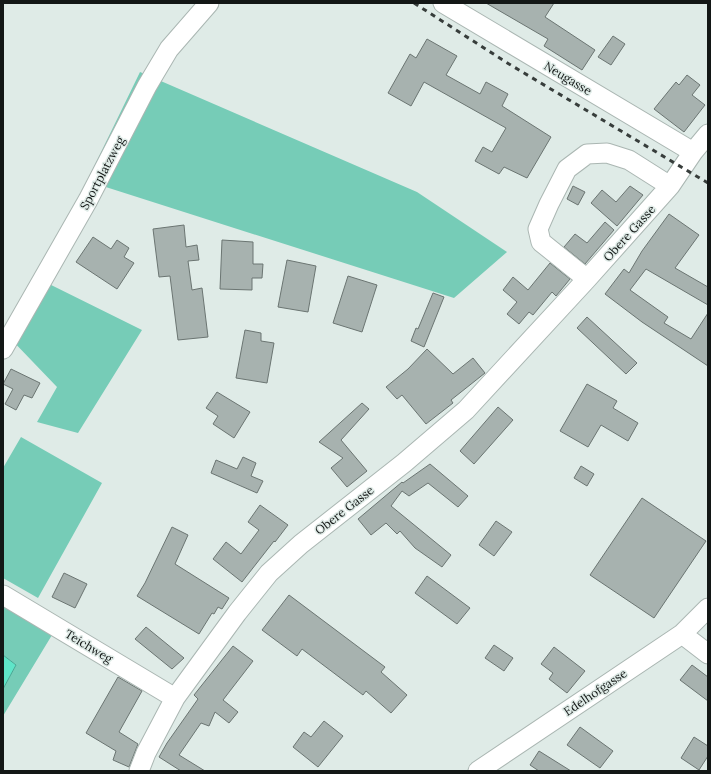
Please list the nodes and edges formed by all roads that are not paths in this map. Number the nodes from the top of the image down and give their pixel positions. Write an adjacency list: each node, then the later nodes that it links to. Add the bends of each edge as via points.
1 (209, 3): 7 (street, Sportplatzweg, via 169,49 88,200)
2 (443, 3): 4 (street, Neugasse)
3 (708, 134): 4 (street, Obere Gasse)
4 (693, 152): 5 (street, Obere Gasse)
5 (670, 186): 6 (street, Obere Gasse); 6 (street, via 629,160 607,153 587,154 567,169 538,230 541,242)
6 (587, 279): 12 (street, Obere Gasse, via 466,410 404,463 301,544 270,573 237,613)
7 (3, 349)
8 (3, 595): 12 (street, Teichweg)
9 (708, 608): 10 (street, Edelhofgasse)
10 (682, 634): 11 (street); 14 (street, Edelhofgasse)
11 (708, 654)
12 (175, 698): 13 (street, Obere Gasse)
13 (139, 771)
14 (478, 771)

